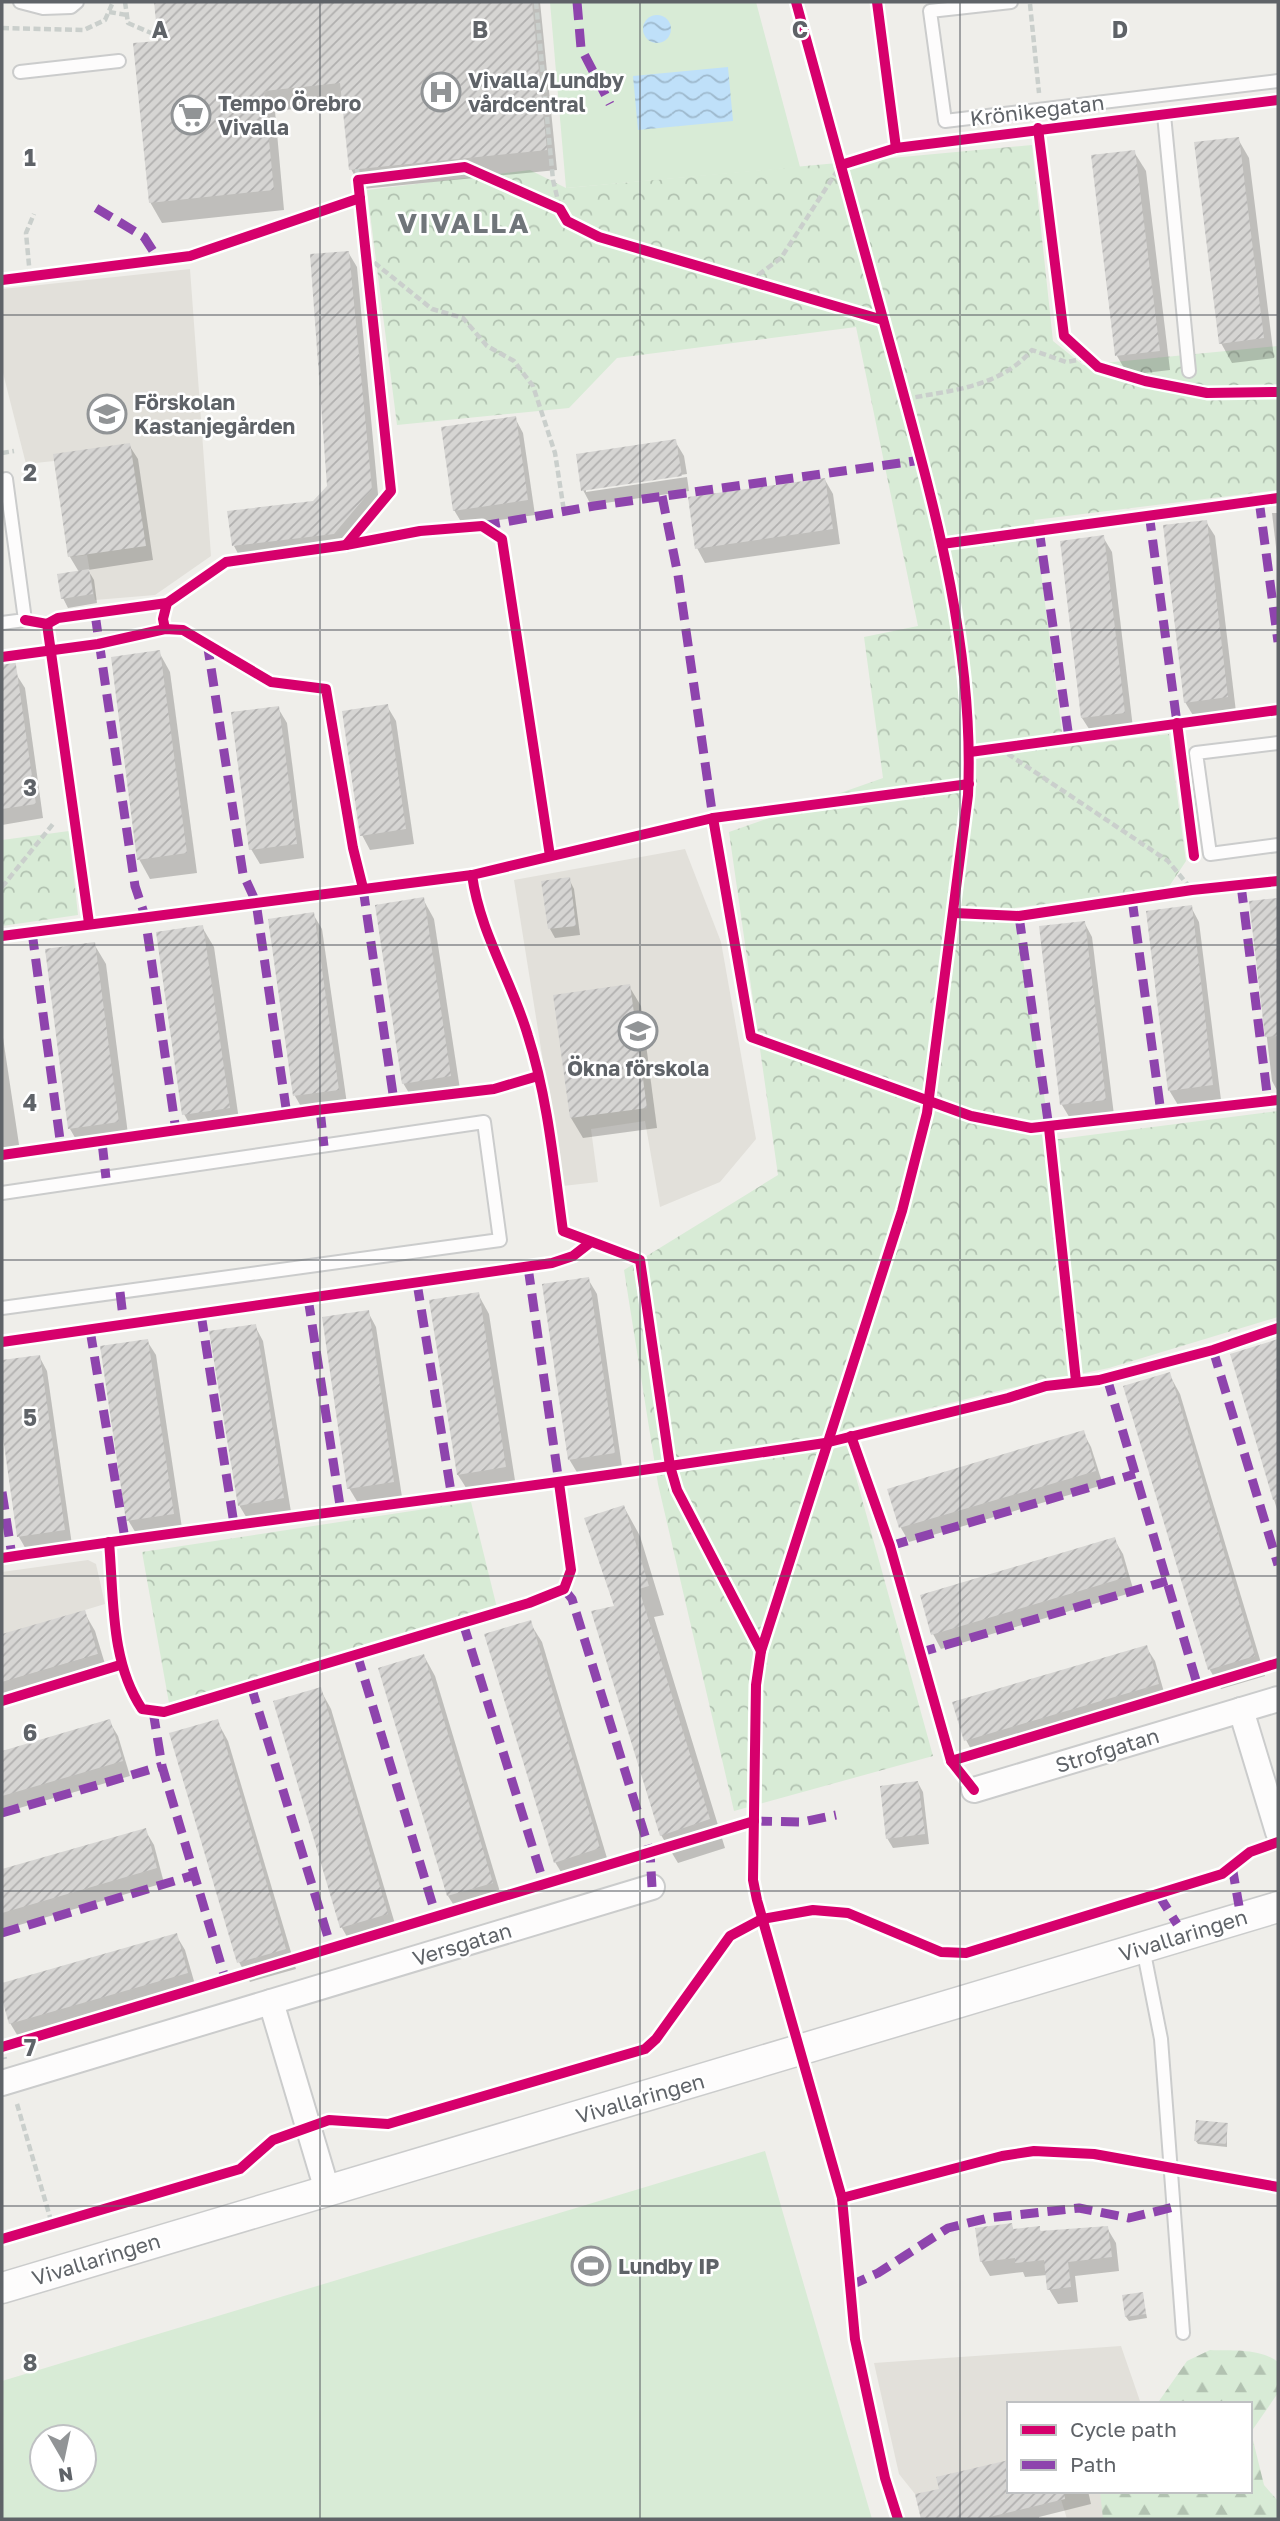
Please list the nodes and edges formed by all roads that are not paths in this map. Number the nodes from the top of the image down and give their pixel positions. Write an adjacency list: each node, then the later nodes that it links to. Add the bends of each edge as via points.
1 (20, 2): 2 (lane, via 43,8 71,7)
2 (78, 2)
3 (1011, 2): 6 (lane, Krönikegatan, via 930,11 945,121)
4 (119, 61): 5 (lane)
5 (20, 72)
6 (1278, 81)
7 (1164, 115): 8 (lane)
8 (1189, 371)
9 (4, 479): 10 (lane, via 24,620)
10 (2, 623)
11 (1278, 743): 12 (lane, via 1196,753 1210,854)
12 (1278, 845)
13 (2, 1193): 14 (lane, via 484,1122 500,1240)
14 (2, 1308)
15 (1278, 1699): 16 (street, Strofgatan)
16 (1241, 1710): 17 (street, Strofgatan); 18 (street)
17 (974, 1790)
18 (1278, 1832)
19 (653, 1887): 22 (street, Versgatan)
20 (1278, 1907): 21 (street, Vivallaringen)
21 (1143, 1948): 24 (street, Vivallaringen); 26 (lane, via 1161,2039)
22 (271, 2002): 23 (street, Versgatan); 24 (street)
23 (6, 2081)
24 (327, 2190): 25 (street, Vivallaringen)
25 (2, 2288)
26 (1183, 2333)

